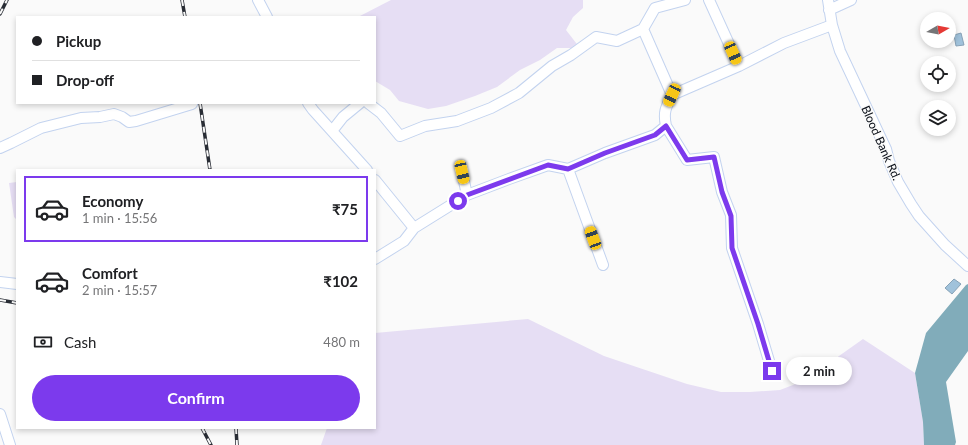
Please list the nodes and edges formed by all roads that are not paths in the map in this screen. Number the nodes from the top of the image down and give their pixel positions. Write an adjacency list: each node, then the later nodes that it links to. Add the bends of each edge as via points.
1 (258, 0): 6 (street)
2 (685, 0): 8 (street, via 656,8)
3 (709, 0): 9 (street)
4 (852, 0): 5 (street)
5 (829, 5): 7 (street, Blood Bank Rd.)
6 (266, 16)
7 (832, 25): 9 (street); 26 (street, Blood Bank Rd., via 840,51 910,204)
8 (643, 29): 10 (street); 14 (street, via 617,40 596,37 552,66 519,93 491,108 457,121 425,126 400,136 381,113)
9 (739, 66): 10 (street)
10 (672, 95): 15 (street, via 665,109)
11 (192, 104): 17 (street, via 136,121 128,122 114,114 75,120 41,128)
12 (309, 104): 16 (street)
13 (359, 104): 16 (street)
14 (369, 104)
15 (666, 126): 19 (street, via 655,135); 29 (street, via 687,160 714,157 722,192 731,216 732,248)
16 (332, 130): 18 (street)
17 (0, 148)
18 (366, 169)
19 (568, 169): 22 (street, via 548,165); 25 (street)
20 (462, 172): 22 (street)
21 (376, 181): 23 (street)
22 (467, 195): 23 (street)
23 (414, 228): 24 (street, via 404,240)
24 (376, 258)
25 (603, 265)
26 (968, 266)
27 (0, 282): 28 (street)
28 (16, 284)
29 (772, 371)
30 (0, 414): 31 (street)
31 (10, 445)

